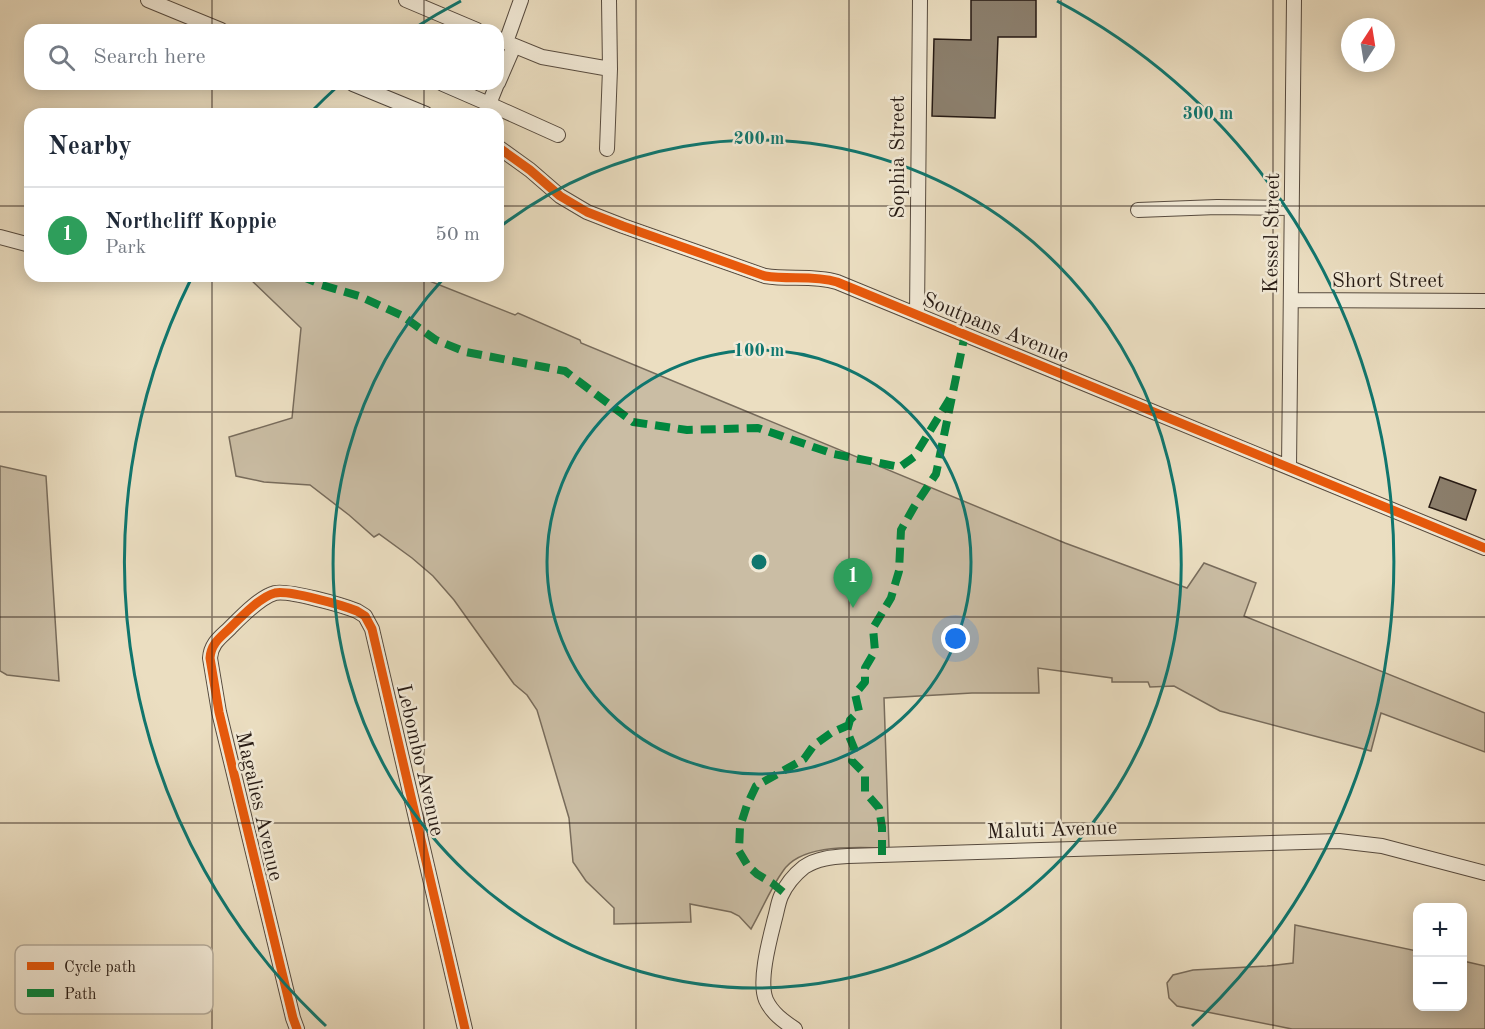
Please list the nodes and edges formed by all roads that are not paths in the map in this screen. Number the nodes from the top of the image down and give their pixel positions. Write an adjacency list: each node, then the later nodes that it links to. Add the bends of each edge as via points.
1 (148, 0): 7 (street)
2 (406, 0): 8 (street)
3 (521, 0): 9 (street)
4 (609, 0): 10 (street)
5 (920, 0): 27 (street, Sophia Street)
6 (1294, 0): 21 (street, Kessel Street)
7 (206, 24)
8 (463, 24)
9 (506, 42): 10 (street, via 542,57)
10 (610, 69): 19 (street)
11 (368, 90): 15 (street)
12 (457, 90): 14 (street)
13 (495, 90): 14 (street)
14 (489, 104): 16 (street)
15 (411, 108)
16 (498, 108)
17 (504, 111): 18 (street)
18 (558, 135)
19 (607, 150)
20 (504, 151): 27 (street, Soutpans Avenue, via 573,205 614,223 765,276 837,282)
21 (1292, 208): 22 (street); 25 (street, Kessel Street)
22 (1138, 210)
23 (0, 237): 24 (street)
24 (24, 243)
25 (1291, 300): 26 (street, Short Street); 28 (street, Kessel Street)
26 (1485, 301)
27 (917, 315): 28 (street, Soutpans Avenue)
28 (1289, 467): 29 (street, Soutpans Avenue)
29 (1485, 548)
30 (254, 606): 32 (street, Magalies Avenue, via 216,640 211,665 266,912); 33 (street, Lebombo Avenue, via 274,593 290,593 350,609 365,616 372,629)
31 (1485, 873): 34 (street, Maluti Avenue, via 1382,846 1339,841 819,860 795,875 781,897 763,979 766,999 774,1013)
32 (297, 1029)
33 (465, 1029)
34 (795, 1029)

